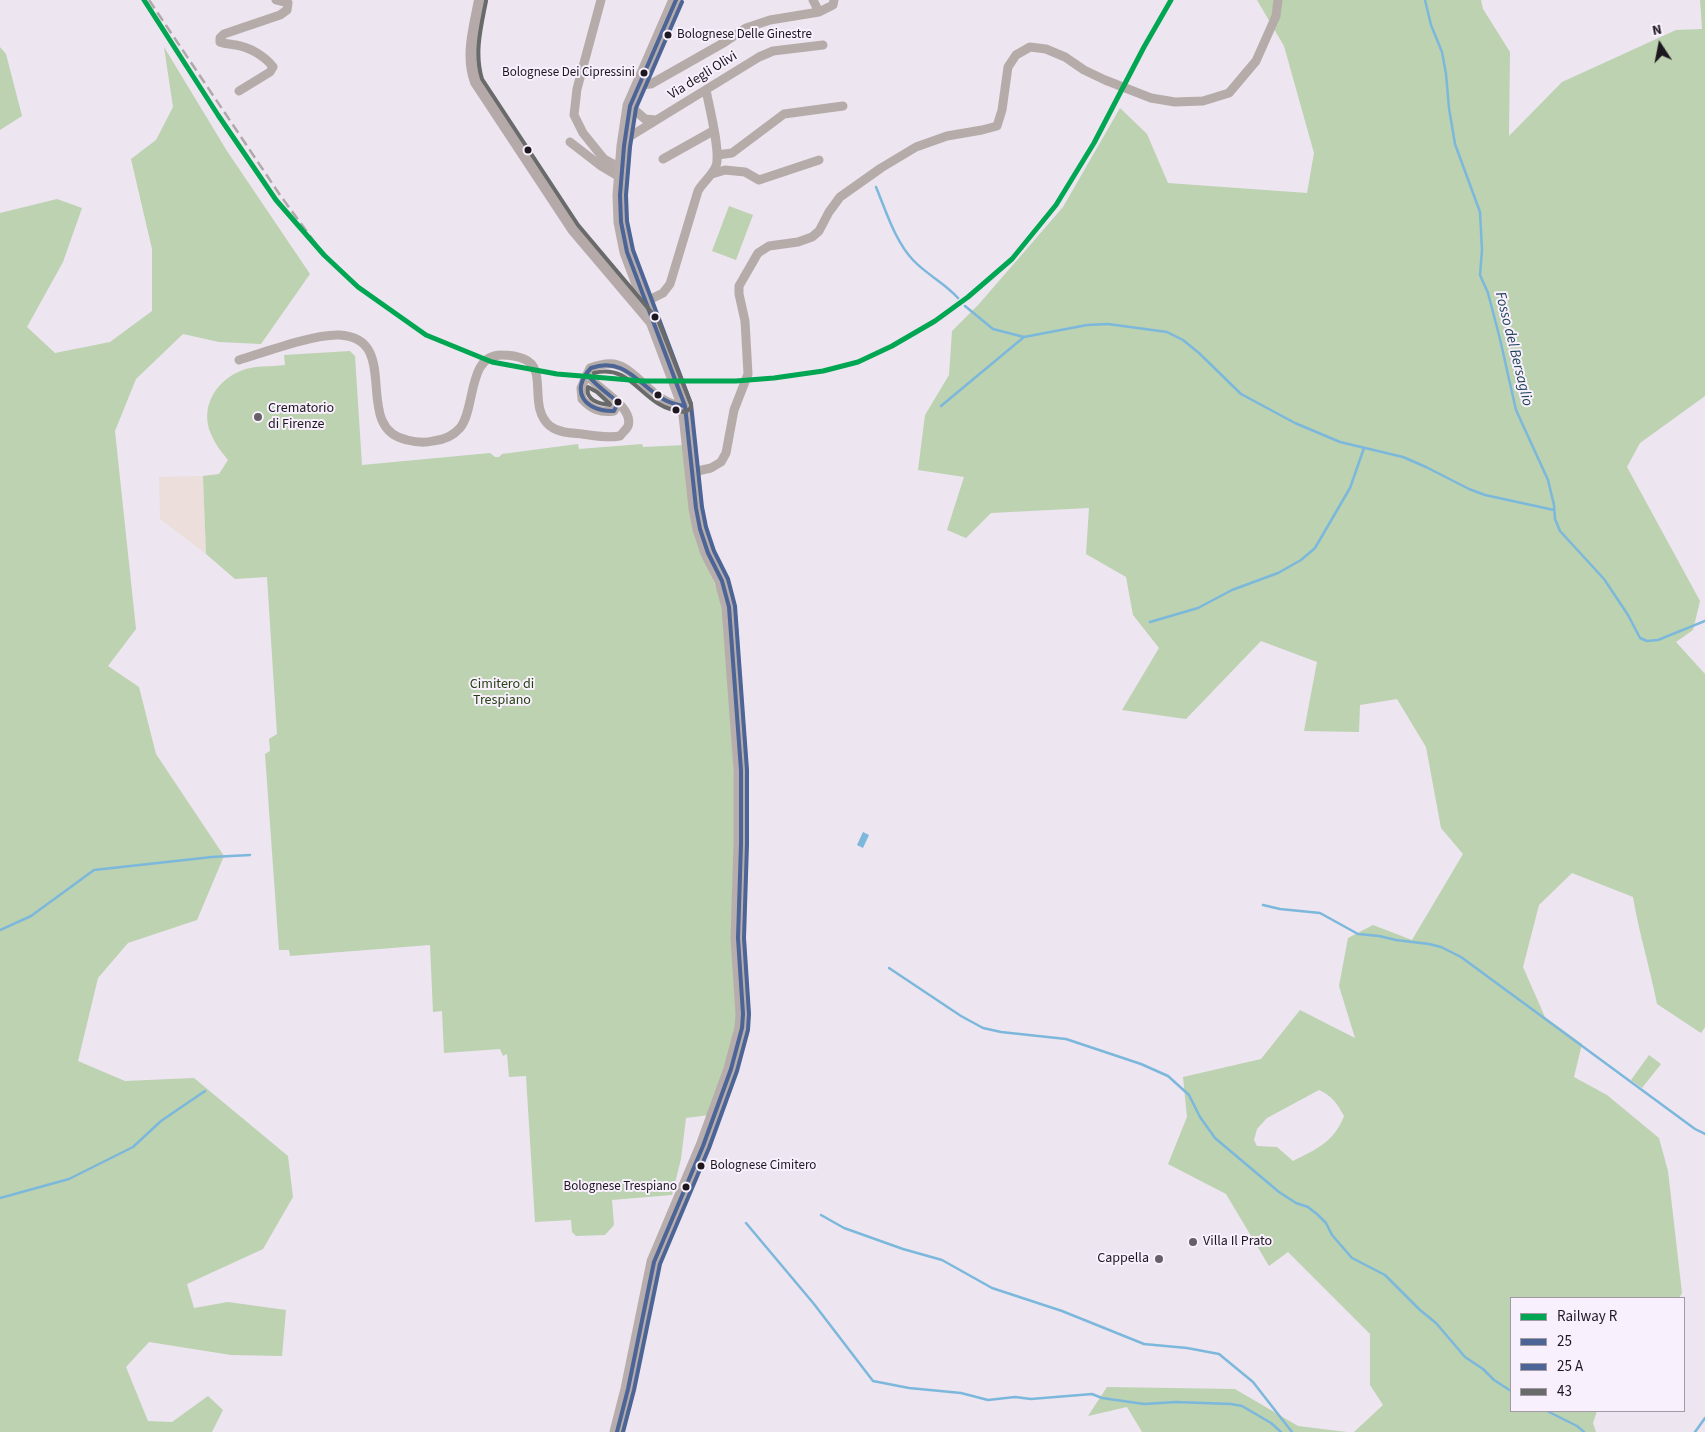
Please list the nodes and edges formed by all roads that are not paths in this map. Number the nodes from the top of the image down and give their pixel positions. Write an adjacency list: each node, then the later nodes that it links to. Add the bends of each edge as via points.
1 (276, 0): 12 (street, via 288,3 287,10 220,38 220,42 254,52 268,60 272,67 270,72)
2 (480, 0): 25 (street, via 471,69 476,82 573,229)
3 (601, 0): 22 (street, via 577,88 574,115 583,133 604,159)
4 (676, 0): 10 (main road)
5 (814, 0): 8 (street)
6 (834, 0): 8 (street, via 833,5)
7 (1278, 0): 30 (street, via 1276,16 1256,61 1229,92 1203,101 1176,102 1151,98 1104,80 1065,57 1030,47 1016,54 1008,67 997,126 947,136 916,147 840,197 812,237 769,246 758,253 739,286 748,374 734,410 728,443 721,462)
8 (819, 12): 10 (street, via 770,20 746,28 651,84)
9 (823, 46): 11 (street, Via degli Olivi, via 774,51)
10 (638, 85): 13 (main road)
11 (706, 90): 15 (street, Via degli Olivi); 16 (street)
12 (239, 91)
13 (630, 106): 15 (street, via 645,119); 17 (main road)
14 (843, 106): 19 (street, via 784,114 732,153)
15 (656, 120): 17 (street, Via degli Olivi)
16 (714, 131): 19 (street); 20 (street)
17 (624, 140): 22 (main road)
18 (570, 142): 22 (street, via 601,166)
19 (717, 156): 23 (street)
20 (663, 159)
21 (819, 160): 23 (street, via 759,180 745,172 725,170)
22 (622, 174): 24 (main road, via 621,222 627,252)
23 (712, 174): 24 (street, via 698,191 670,284 663,293)
24 (645, 302): 25 (main road)
25 (653, 323): 29 (main road)
26 (240, 360): 28 (street, via 327,335 351,337 367,348 373,361 377,405 387,431 398,438 413,441 432,442 448,437 460,428 476,378 483,363 491,356 513,356 535,366 539,410 550,426 562,432 609,438 620,436 628,426 628,420)
27 (587, 374): 28 (street, via 593,383); 28 (street, via 581,388 582,399 587,404 603,412 614,411); 29 (street, via 590,368 614,364 624,368 659,396 678,406)
28 (618, 402)
29 (685, 406): 30 (main road)
30 (693, 472): 31 (main road, via 700,530 722,581 732,637 742,778 738,938 743,1021 731,1070 703,1146 654,1262)
31 (617, 1432)

